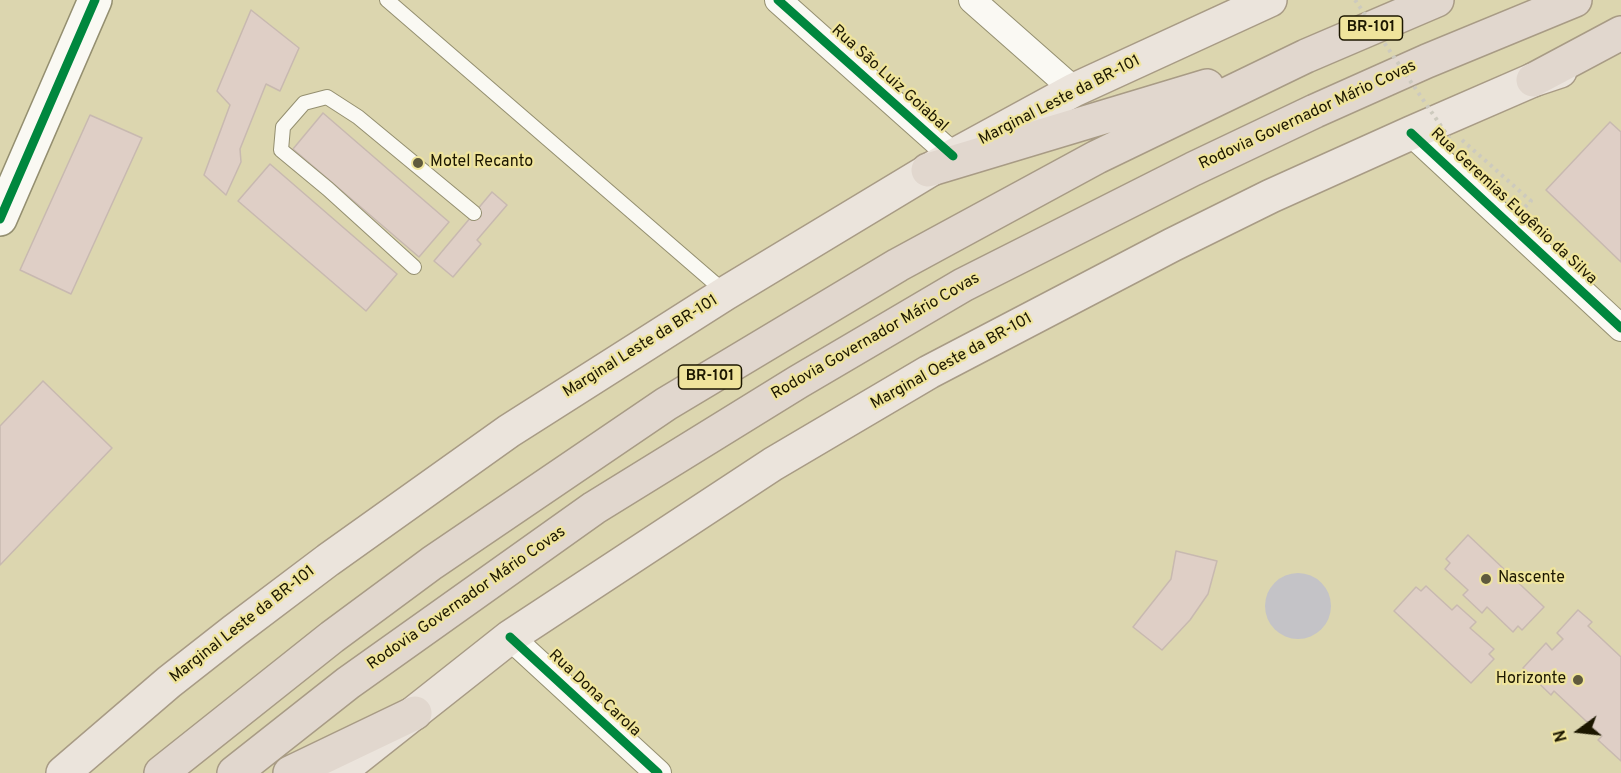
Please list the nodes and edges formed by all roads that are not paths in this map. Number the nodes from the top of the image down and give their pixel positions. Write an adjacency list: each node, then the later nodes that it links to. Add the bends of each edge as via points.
1 (95, 0): 16 (street)
2 (387, 0): 18 (lane)
3 (778, 0): 14 (street, Rua São Luiz Goiabal)
4 (972, 0): 12 (street)
5 (1270, 0): 12 (main road, Marginal Leste da BR-101)
6 (1437, 0): 10 (highway, BR-101)
7 (1575, 0): 24 (highway, Rodovia Governador Mário Covas / BR-101, via 1314,111 963,285 798,381 594,508 348,683)
8 (1621, 33): 11 (highway)
9 (1621, 49): 11 (main road, Marginal Oeste da BR-101)
10 (1306, 56): 14 (highway); 23 (highway, BR-101, via 1000,208 666,404 432,563)
11 (1533, 80): 13 (main road, Marginal Oeste da BR-101)
12 (1074, 90): 14 (main road, Marginal Leste da BR-101)
13 (1411, 133): 19 (street, Rua Geremias Eugênio da Silva); 20 (main road, Marginal Oeste da BR-101, via 1261,201 929,372 773,464)
14 (940, 163): 18 (main road, Marginal Leste da BR-101)
15 (474, 213): 17 (lane, via 358,117 327,97 304,104 283,127 281,150)
16 (0, 219)
17 (414, 267)
18 (726, 293): 22 (main road, Marginal Leste da BR-101, via 509,431 425,490 234,631)
19 (1621, 328)
20 (510, 637): 21 (main road, Marginal Oeste da BR-101); 27 (street, Rua Dona Carola)
21 (415, 713): 25 (highway); 26 (main road, Marginal Oeste da BR-101)
22 (63, 773)
23 (161, 773)
24 (234, 773)
25 (290, 773)
26 (338, 773)
27 (658, 773)

